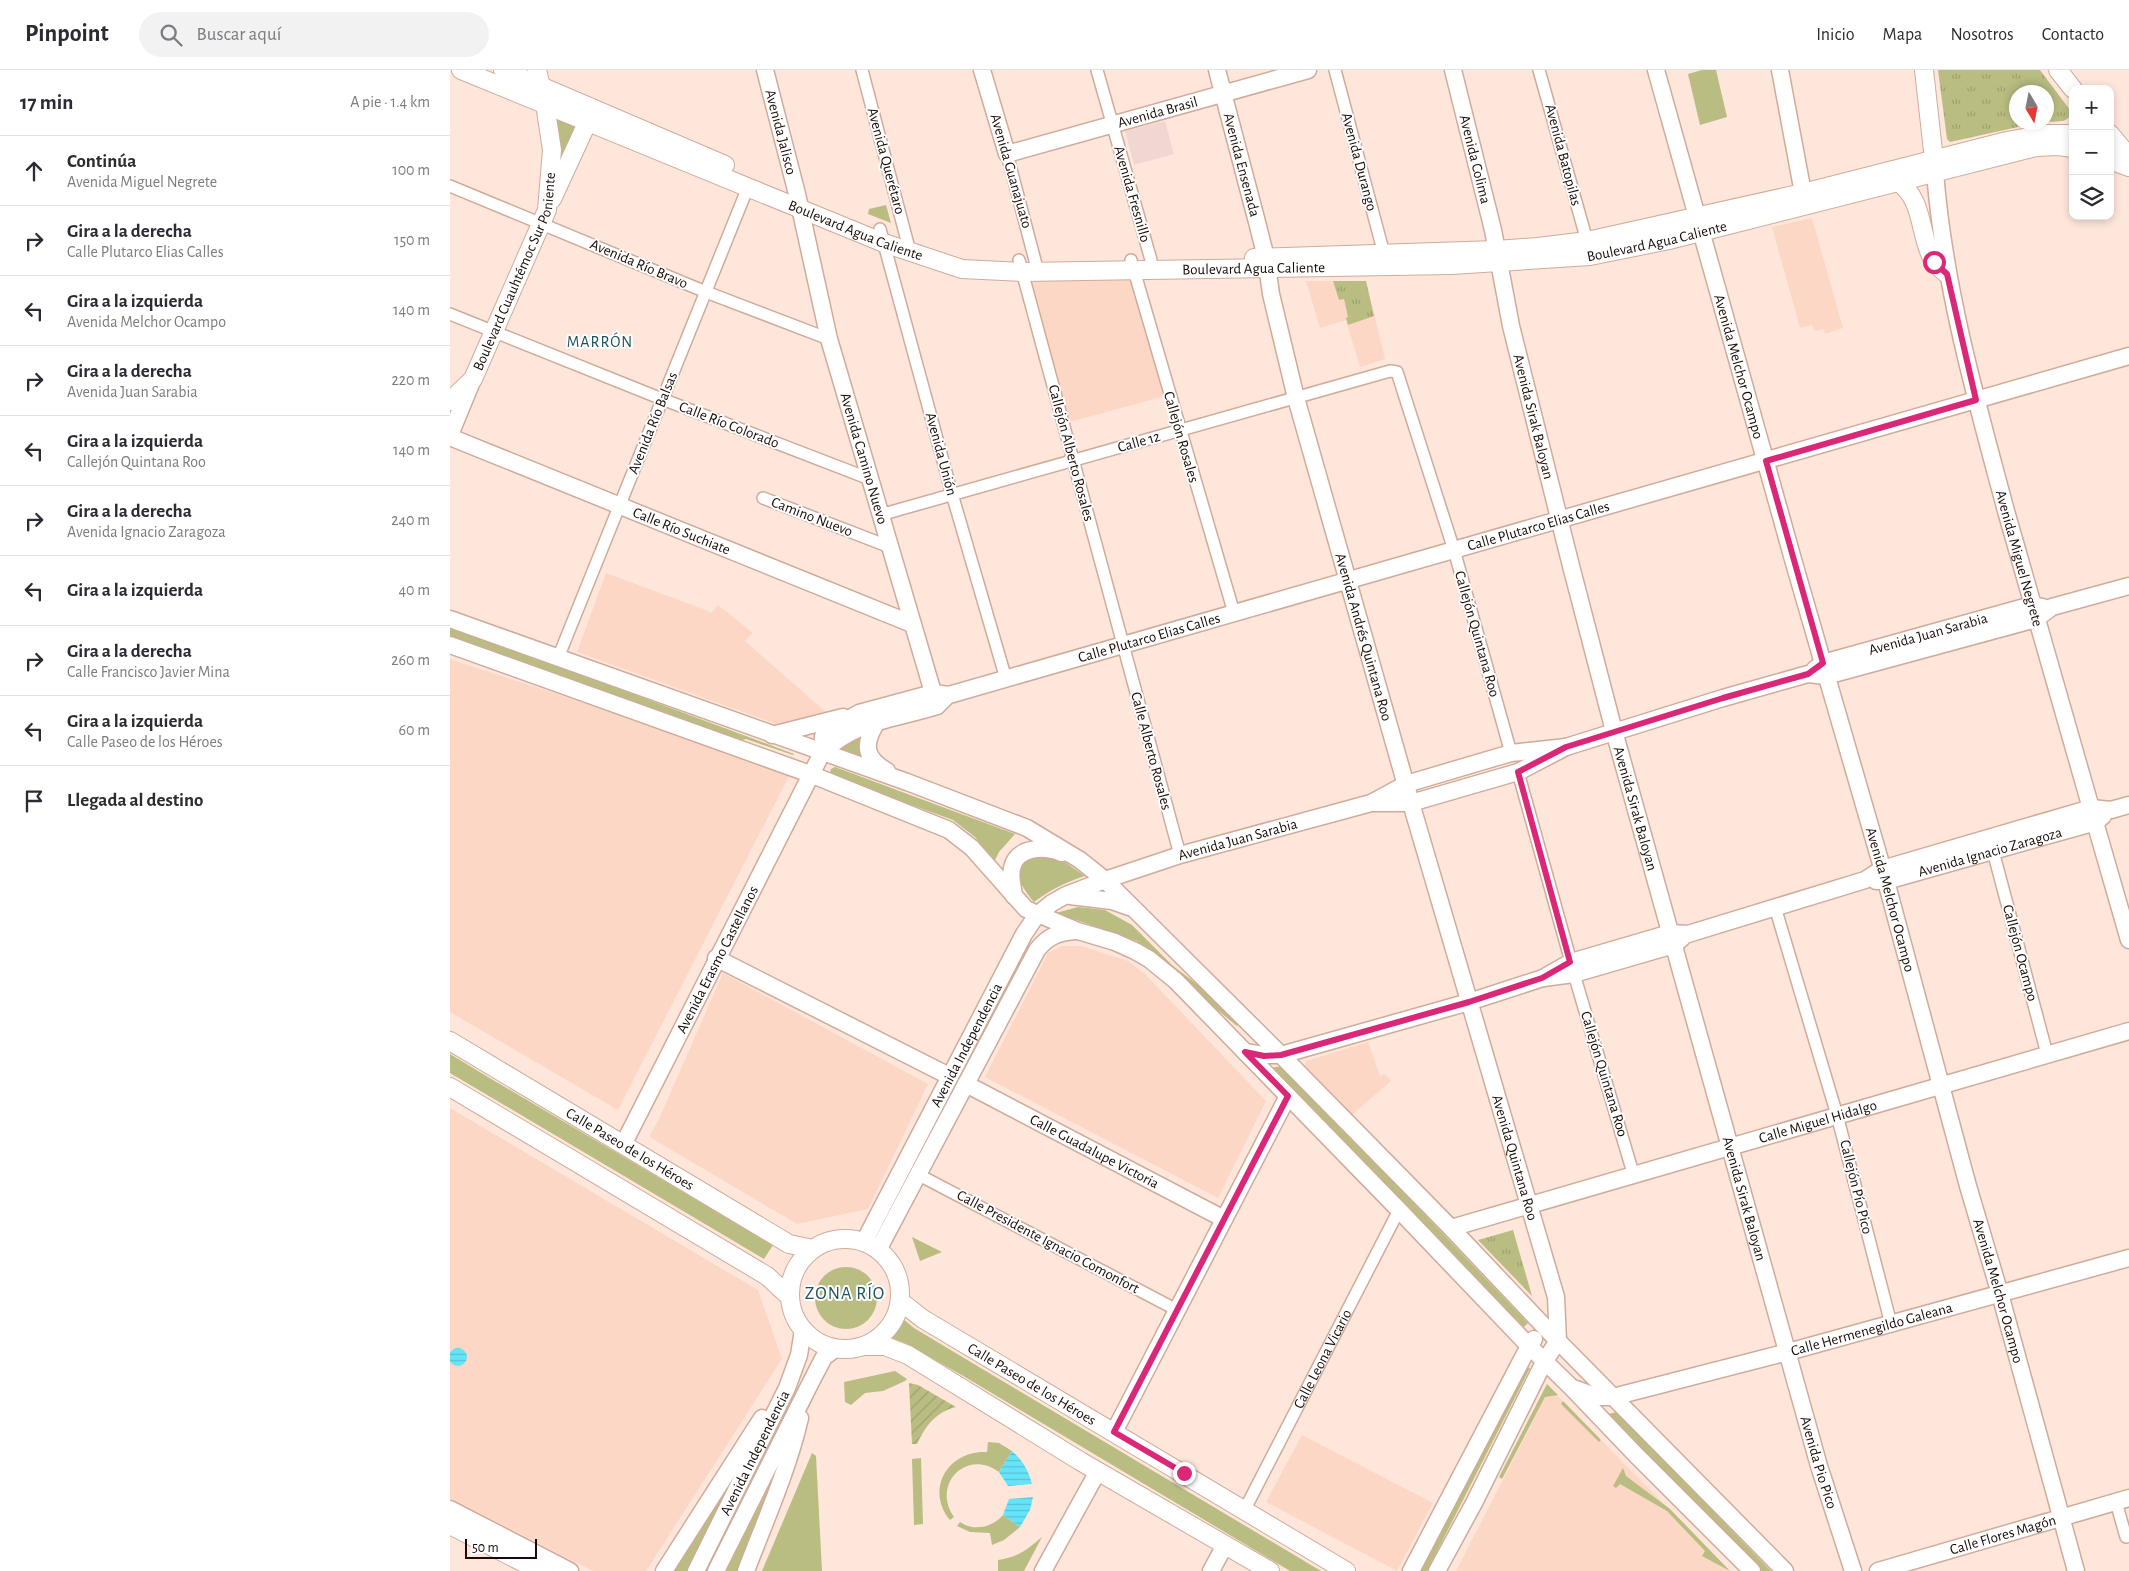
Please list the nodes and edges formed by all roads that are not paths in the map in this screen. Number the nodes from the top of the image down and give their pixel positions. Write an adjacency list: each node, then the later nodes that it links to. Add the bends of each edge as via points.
1 (461, 70): 19 (main road, Boulevard Agua Caliente)
2 (503, 70): 16 (main road, Boulevard Agua Caliente)
3 (765, 70): 32 (street, Avenida Jalisco)
4 (862, 70): 37 (street, Avenida Querétaro)
5 (982, 70): 25 (street, Avenida Guanajuato)
6 (1097, 70): 21 (street, Avenida Fresnillo)
7 (1217, 70): 18 (street, Avenida Ensenada)
8 (1308, 70): 18 (street, Avenida Brasil)
9 (1335, 70): 38 (street, Avenida Durango)
10 (1453, 70): 39 (street, Avenida Colima)
11 (1540, 70): 36 (street, Avenida Batopilas)
12 (1656, 70): 34 (street, Avenida Melchor Ocampo)
13 (1780, 70): 31 (street)
14 (1924, 70): 26 (main road)
15 (2058, 70): 17 (main road)
16 (539, 77): 19 (main road, Boulevard Cuauhtémoc Sur Poniente); 32 (main road, Boulevard Agua Caliente)
17 (2070, 85)
18 (1224, 94): 21 (street, Avenida Brasil); 41 (street, Avenida Ensenada)
19 (545, 104): 20 (main road, Boulevard Agua Caliente); 33 (main road, Boulevard Cuauhtémoc Sur Poniente, via 552,150)
20 (588, 121): 30 (main road, Boulevard Agua Caliente); 33 (main road)
21 (1112, 126): 25 (street, Avenida Brasil); 40 (street, Avenida Fresnillo)
22 (2069, 134): 26 (main road, Boulevard Agua Caliente, via 2046,134 2006,141)
23 (2069, 147): 26 (main road, Boulevard Agua Caliente, via 2036,148)
24 (2118, 149): 27 (main road)
25 (1007, 154): 43 (street, Avenida Guanajuato)
26 (1935, 166): 28 (main road, Boulevard Agua Caliente); 31 (main road, Boulevard Agua Caliente); 44 (street, Avenida Miguel Negrete)
27 (2129, 167)
28 (1898, 182): 34 (main road, Boulevard Agua Caliente); 44 (main road, via 1915,201 1929,251 1934,262)
29 (450, 186): 33 (street, Avenida Río Bravo)
30 (748, 187): 32 (main road, Boulevard Agua Caliente); 45 (street, Avenida Río Balsas)
31 (1804, 193): 34 (main road, Boulevard Agua Caliente)
32 (798, 202): 35 (main road, Boulevard Agua Caliente); 48 (street, Avenida Camino Nuevo)
33 (544, 217): 45 (street, Avenida Río Bravo); 47 (main road, Boulevard Cuauhtémoc Sur Poniente)
34 (1699, 224): 36 (main road, Boulevard Agua Caliente); 39 (main road, Boulevard Agua Caliente, via 1590,256); 59 (street, Avenida Melchor Ocampo)
35 (882, 236): 37 (main road, Boulevard Agua Caliente); 61 (street, Avenida Unión)
36 (1586, 241): 39 (main road, Boulevard Agua Caliente)
37 (908, 246): 43 (main road, Boulevard Agua Caliente, via 962,269)
38 (1384, 254): 39 (main road, Boulevard Agua Caliente); 41 (main road, Boulevard Agua Caliente)
39 (1497, 256): 41 (main road, Boulevard Agua Caliente); 65 (street, Avenida Sirak Baloyan)
40 (1151, 260): 41 (main road, Boulevard Agua Caliente); 42 (main road, Boulevard Agua Caliente)
41 (1267, 264): 42 (main road, Boulevard Agua Caliente); 52 (street, Avenida Andrés Quintana Roo, via 1273,304)
42 (1132, 265): 43 (main road, Boulevard Agua Caliente); 56 (street, Callejón Rosales)
43 (1029, 266): 58 (street, Callejón Alberto Rosales)
44 (1947, 274): 54 (street, Avenida Miguel Negrete)
45 (706, 292): 48 (street, Avenida Río Bravo); 53 (street, Avenida Río Balsas)
46 (450, 314): 47 (street, Calle Río Colorado)
47 (494, 331): 51 (main road, Boulevard Cuauhtémoc Sur Poniente); 53 (street, Calle Río Colorado)
48 (829, 339): 60 (street, Avenida Camino Nuevo)
49 (2129, 356): 54 (street, Calle Plutarco Elias Calles)
50 (1397, 372): 52 (street, Calle 12, via 1390,371); 67 (street, Callejón Quintana Roo)
51 (473, 379): 55 (main road); 57 (street, Boulevard Cuauhtémoc Sur Poniente)
52 (1296, 398): 56 (street, Calle 12); 68 (street, Avenida Andrés Quintana Roo)
53 (662, 399): 60 (street, Calle Río Colorado); 63 (street, Avenida Río Balsas)
54 (1976, 400): 59 (street, Calle Plutarco Elias Calles); 70 (street, Avenida Miguel Negrete)
55 (450, 401)
56 (1179, 430): 58 (street, Calle 12); 71 (street, Callejón Rosales)
57 (450, 436): 63 (street, Calle Río Suchiate)
58 (1072, 460): 61 (street, Calle 12); 75 (street, Callejón Alberto Rosales)
59 (1766, 461): 65 (street, Calle Plutarco Elias Calles); 77 (street, Avenida Melchor Ocampo)
60 (870, 479): 64 (street, Avenida Camino Nuevo)
61 (952, 494): 64 (street, Calle 12); 78 (street, Avenida Unión)
62 (762, 498): 66 (street, Camino Nuevo)
63 (620, 505): 73 (street, Calle Río Suchiate); 76 (street, Avenida Río Balsas)
64 (880, 515): 66 (street, Avenida Camino Nuevo)
65 (1559, 520): 67 (street, Calle Plutarco Elias Calles); 82 (street, Avenida Sirak Baloyan)
66 (890, 547): 73 (street, Avenida Camino Nuevo)
67 (1454, 550): 68 (street, Calle Plutarco Elias Calles); 86 (street, Callejón Quintana Roo)
68 (1348, 581): 71 (street, Calle Plutarco Elias Calles); 90 (street, Avenida Andrés Quintana Roo)
69 (2129, 586): 70 (street, Avenida Juan Sarabia)
70 (2034, 612): 77 (street, Avenida Juan Sarabia); 94 (street, Avenida Miguel Negrete)
71 (1234, 613): 75 (street, Calle Plutarco Elias Calles)
72 (450, 619): 76 (street)
73 (912, 624): 79 (street, Avenida Camino Nuevo)
74 (450, 645): 88 (street)
75 (1123, 645): 78 (street, Calle Plutarco Elias Calles); 96 (street, Calle Alberto Rosales)
76 (558, 658): 83 (street)
77 (1824, 669): 82 (street, Avenida Juan Sarabia); 98 (street, Avenida Melchor Ocampo)
78 (1006, 679): 79 (street, Calle Plutarco Elias Calles)
79 (939, 698): 80 (street, Calle Plutarco Elias Calles); 81 (street, Calle Plutarco Elias Calles)
80 (860, 713): 83 (street); 85 (street, Calle Plutarco Elias Calles, via 833,727 824,736)
81 (877, 722): 85 (street, Calle Plutarco Elias Calles, via 840,736); 89 (street, via 867,746 872,760)
82 (1614, 731): 84 (street, Avenida Juan Sarabia); 106 (street, Avenida Sirak Baloyan)
83 (771, 735): 85 (street)
84 (1566, 747): 86 (street, Avenida Juan Sarabia); 87 (street, Avenida Juan Sarabia)
85 (822, 753): 88 (street, Avenida Erasmo Castellanos); 89 (street)
86 (1511, 753): 90 (street, Avenida Juan Sarabia)
87 (1518, 772): 92 (street, Avenida Juan Sarabia); 109 (street, Callejón Quintana Roo)
88 (810, 774): 101 (street, via 949,830 972,848); 108 (street, Avenida Erasmo Castellanos)
89 (906, 782): 97 (street, via 1027,828)
90 (1406, 784): 91 (street, Avenida Juan Sarabia); 92 (street, Avenida Andrés Quintana Roo)
91 (1371, 803): 92 (street, Avenida Juan Sarabia); 96 (street, Avenida Juan Sarabia)
92 (1411, 803): 110 (street, Avenida Andrés Quintana Roo)
93 (2129, 805): 94 (street, Avenida Ignacio Zaragoza)
94 (2093, 815): 95 (street, Avenida Ignacio Zaragoza); 98 (street, Avenida Ignacio Zaragoza); 107 (street, Avenida Miguel Negrete)
95 (1993, 851): 98 (street, Avenida Ignacio Zaragoza); 114 (street, Callejón Ocampo)
96 (1180, 856): 99 (street, Avenida Juan Sarabia)
97 (1080, 860): 99 (street); 101 (street, via 1040,848 1020,855 1012,866)
98 (1884, 875): 102 (street, Avenida Ignacio Zaragoza); 118 (street, Avenida Melchor Ocampo)
99 (1105, 880): 100 (street, Avenida Independencia); 103 (street)
100 (1066, 896): 103 (street); 104 (street, Avenida Independencia)
101 (1014, 897): 104 (street)
102 (1776, 907): 106 (street, Avenida Ignacio Zaragoza); 121 (street, Callejón Pío Pico)
103 (1131, 908): 115 (street)
104 (1038, 915): 105 (street); 116 (street, Avenida Independencia, via 1024,934)
105 (1078, 931): 113 (street, via 1115,942 1150,959); 117 (street, Avenida Independencia, via 1058,933 1045,940 1037,950)
106 (1672, 939): 109 (street, Avenida Ignacio Zaragoza); 123 (street, Avenida Sirak Baloyan)
107 (2129, 940)
108 (716, 958): 116 (street); 122 (street, Avenida Erasmo Castellanos)
109 (1572, 968): 110 (street, Avenida Ignacio Zaragoza); 124 (street, Callejón Quintana Roo)
110 (1469, 1002): 115 (street, Avenida Ignacio Zaragoza); 126 (street, Avenida Quintana Roo)
111 (2129, 1031): 114 (street, Calle Miguel Hidalgo)
112 (450, 1041): 122 (main road, Calle Paseo de los Héroes)
113 (1245, 1052): 115 (street, Avenida Ignacio Zaragoza); 120 (street)
114 (2047, 1054): 118 (street, Calle Miguel Hidalgo)
115 (1281, 1055): 129 (street)
116 (949, 1076): 131 (street, Avenida Independencia)
117 (966, 1084): 125 (street, Avenida Independencia); 128 (street, Calle Guadalupe Victoria)
118 (1941, 1086): 121 (street, Calle Miguel Hidalgo); 135 (street, Avenida Melchor Ocampo)
119 (450, 1087): 134 (main road)
120 (1288, 1096): 127 (street); 128 (street)
121 (1837, 1115): 123 (street, Calle Miguel Hidalgo); 140 (street, Callejón Pío Pico)
122 (623, 1145): 130 (main road, Calle Paseo de los Héroes)
123 (1730, 1146): 124 (street, Calle Miguel Hidalgo); 147 (street, Avenida Sirak Baloyan)
124 (1634, 1173): 126 (street, Calle Miguel Hidalgo)
125 (919, 1174): 131 (street, Avenida Independencia); 138 (street, Calle Presidente Ignacio Comonfort)
126 (1530, 1205): 129 (street, Calle Miguel Hidalgo); 139 (street, Avenida Quintana Roo)
127 (1399, 1210): 145 (street); 157 (street, Calle Leona Vicario)
128 (1224, 1218): 138 (street)
129 (1450, 1228): 141 (street)
130 (789, 1244): 132 (main road, Calle Paseo de los Héroes); 134 (main road, via 790,1265 786,1271)
131 (871, 1246): 132 (main road, via 838,1240); 137 (main road, via 887,1258 896,1273)
132 (813, 1249): 136 (main road, via 795,1270)
133 (2129, 1258): 135 (street, Calle Hermenegildo Galeana)
134 (770, 1278): 136 (main road)
135 (2000, 1294): 140 (street, Calle Hermenegildo Galeana); 159 (street, Avenida Melchor Ocampo)
136 (790, 1297): 142 (main road, via 792,1309)
137 (900, 1301): 144 (main road, via 889,1328); 153 (main road, Calle Paseo de los Héroes, via 923,1319)
138 (1177, 1310): 153 (street)
139 (1558, 1312): 141 (street); 143 (street, Avenida Quintana Roo)
140 (1891, 1324): 147 (street, Calle Hermenegildo Galeana)
141 (1544, 1327): 143 (street); 145 (street)
142 (803, 1330): 146 (main road, via 817,1342); 150 (street, Avenida Independencia)
143 (1558, 1342): 148 (street); 152 (street)
144 (865, 1346): 146 (main road); 154 (main road, via 885,1346 908,1355)
145 (1529, 1346): 148 (street); 174 (street)
146 (835, 1349): 151 (street, Avenida Independencia, via 824,1357)
147 (1788, 1352): 152 (street, Calle Hermenegildo Galeana); 178 (street, Avenida Pio Pico, via 1819,1466)
148 (1544, 1362): 149 (street); 175 (street)
149 (1571, 1387): 152 (street, via 1597,1397); 176 (street)
150 (788, 1388): 166 (street, via 768,1408); 167 (street, Avenida Independencia)
151 (805, 1392): 168 (street, Avenida Independencia); 169 (street, via 795,1437)
152 (1614, 1397): 177 (street)
153 (1114, 1432): 157 (main road, Calle Paseo de los Héroes)
154 (1098, 1471): 163 (main road); 170 (street)
155 (2122, 1500): 159 (street, Calle Flores Magón); 161 (street)
156 (450, 1509): 162 (street)
157 (1245, 1509): 173 (main road, Calle Paseo de los Héroes)
158 (450, 1518): 162 (highway)
159 (2062, 1518): 179 (street, Calle Flores Magón); 180 (street, Avenida Melchor Ocampo)
160 (450, 1524): 164 (highway)
161 (2126, 1538)
162 (512, 1541): 165 (street)
163 (1225, 1545): 171 (street); 172 (main road)
164 (542, 1571)
165 (570, 1571)
166 (664, 1571)
167 (696, 1571)
168 (716, 1571)
169 (746, 1571)
170 (1043, 1571)
171 (1211, 1571)
172 (1270, 1571)
173 (1346, 1571)
174 (1411, 1571)
175 (1437, 1571)
176 (1752, 1571)
177 (1785, 1571)
178 (1854, 1571)
179 (1878, 1571)
180 (2076, 1571)

